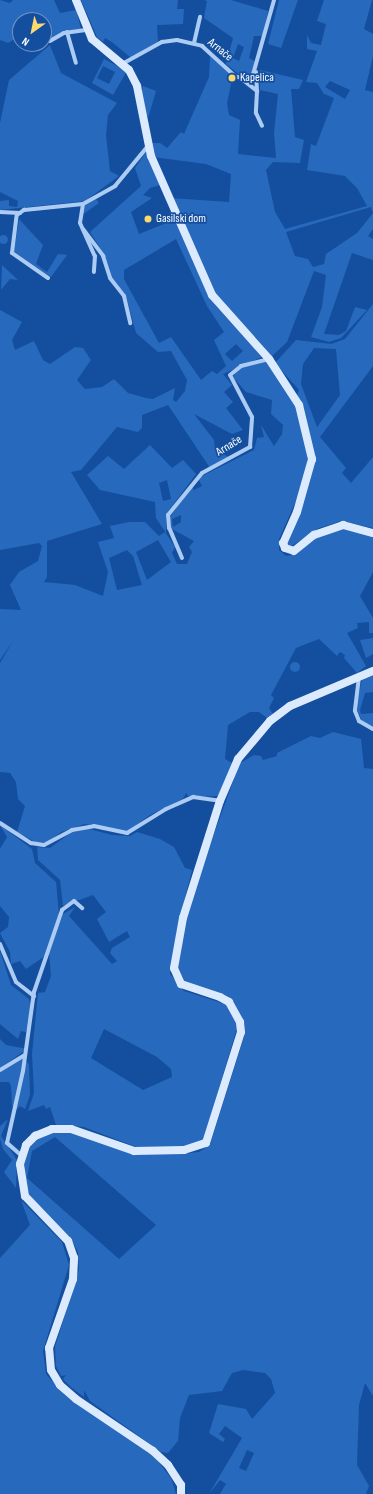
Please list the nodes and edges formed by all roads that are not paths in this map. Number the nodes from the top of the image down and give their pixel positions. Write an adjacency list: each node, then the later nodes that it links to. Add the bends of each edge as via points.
1 (76, 0): 4 (street)
2 (274, 0): 10 (street)
3 (200, 17): 7 (street)
4 (86, 30): 5 (street); 9 (street, via 99,48)
5 (67, 32): 6 (street); 8 (street)
6 (52, 40)
7 (194, 43): 9 (street, Arnače, via 162,42); 11 (street, Arnače, via 210,51)
8 (76, 63)
9 (122, 64): 14 (street, via 137,86)
10 (256, 71): 11 (street, via 252,78); 12 (street)
11 (243, 80): 12 (street, Arnače)
12 (257, 91): 13 (street, via 256,113)
13 (262, 126)
14 (148, 145): 15 (street, via 115,186); 22 (street, via 212,295)
15 (83, 204): 17 (street); 18 (street, via 80,223)
16 (0, 212): 17 (street)
17 (20, 213): 20 (street, via 12,253)
18 (83, 229): 19 (street, via 95,256); 21 (street, via 103,256 110,278 124,296)
19 (94, 272)
20 (48, 278)
21 (130, 323)
22 (269, 359): 23 (street, via 299,405 312,459 297,512 283,543 285,548 294,551 314,535 343,525); 24 (street, Arnače, via 241,366 230,375 252,417 250,446 202,473 168,515 169,528)
23 (373, 532)
24 (182, 558)
25 (373, 671): 26 (street)
26 (360, 677): 27 (street, via 355,711 359,721); 28 (street, via 290,706 270,721 238,759)
27 (373, 729)
28 (220, 801): 29 (street, via 193,797 166,809 127,833 94,826 72,830 44,846 31,843); 35 (street, via 183,918 174,968 181,984 229,1002 240,1022 241,1032 206,1143 184,1150 134,1150 71,1129 52,1129 35,1136 26,1145)
29 (0, 823)
30 (82, 908): 32 (street, via 74,901 62,910)
31 (0, 944): 32 (street, via 16,982)
32 (34, 996): 33 (street)
33 (25, 1055): 34 (street); 35 (street, via 7,1143)
34 (0, 1070)
35 (22, 1156): 36 (street, via 21,1184 25,1196 68,1241 74,1258 72,1280 49,1348 52,1370 60,1385 76,1399 153,1450 181,1485)
36 (181, 1494)

